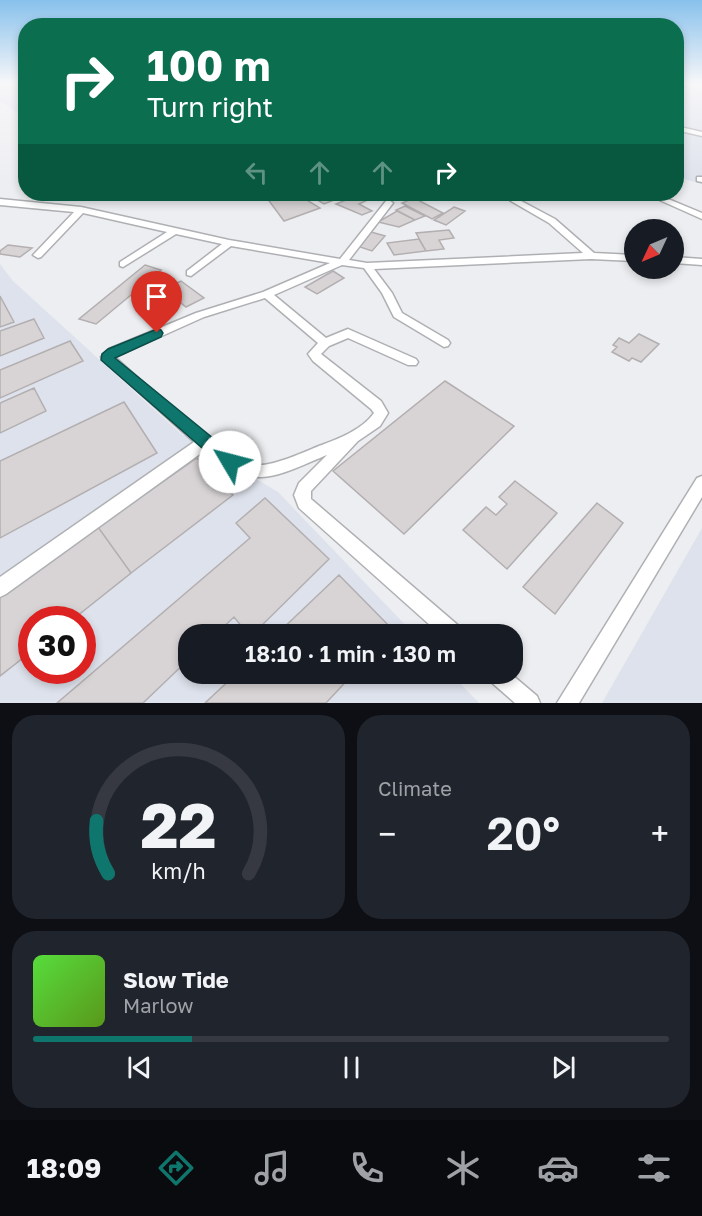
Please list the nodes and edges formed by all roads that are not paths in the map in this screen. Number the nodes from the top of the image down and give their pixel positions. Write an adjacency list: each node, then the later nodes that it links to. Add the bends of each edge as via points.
1 (684, 130): 2 (street)
2 (702, 134)
3 (516, 201): 12 (street, via 552,221)
4 (667, 201): 8 (street)
5 (0, 202): 7 (street)
6 (389, 203): 14 (street)
7 (81, 210): 9 (street); 11 (street)
8 (702, 216)
9 (174, 231): 10 (street); 17 (street)
10 (229, 243): 14 (street); 19 (street)
11 (38, 255)
12 (591, 256): 13 (street); 18 (street)
13 (624, 258)
14 (343, 261): 18 (street); 20 (street)
15 (684, 261): 16 (street)
16 (702, 262)
17 (123, 264)
18 (367, 266): 22 (street, via 398,315)
19 (191, 273)
20 (267, 294): 21 (street); 25 (street, via 200,315 107,357)
21 (325, 343): 23 (street, via 348,333); 24 (street, via 316,350 317,358 381,413 379,420)
22 (444, 343)
23 (412, 362)
24 (356, 436): 25 (street, via 273,469 258,471 230,462); 28 (street, via 304,488 305,503)
25 (204, 443): 27 (street)
26 (702, 483): 31 (street)
27 (0, 588)
28 (442, 624)
29 (508, 684): 30 (street)
30 (530, 703)
31 (567, 703)

